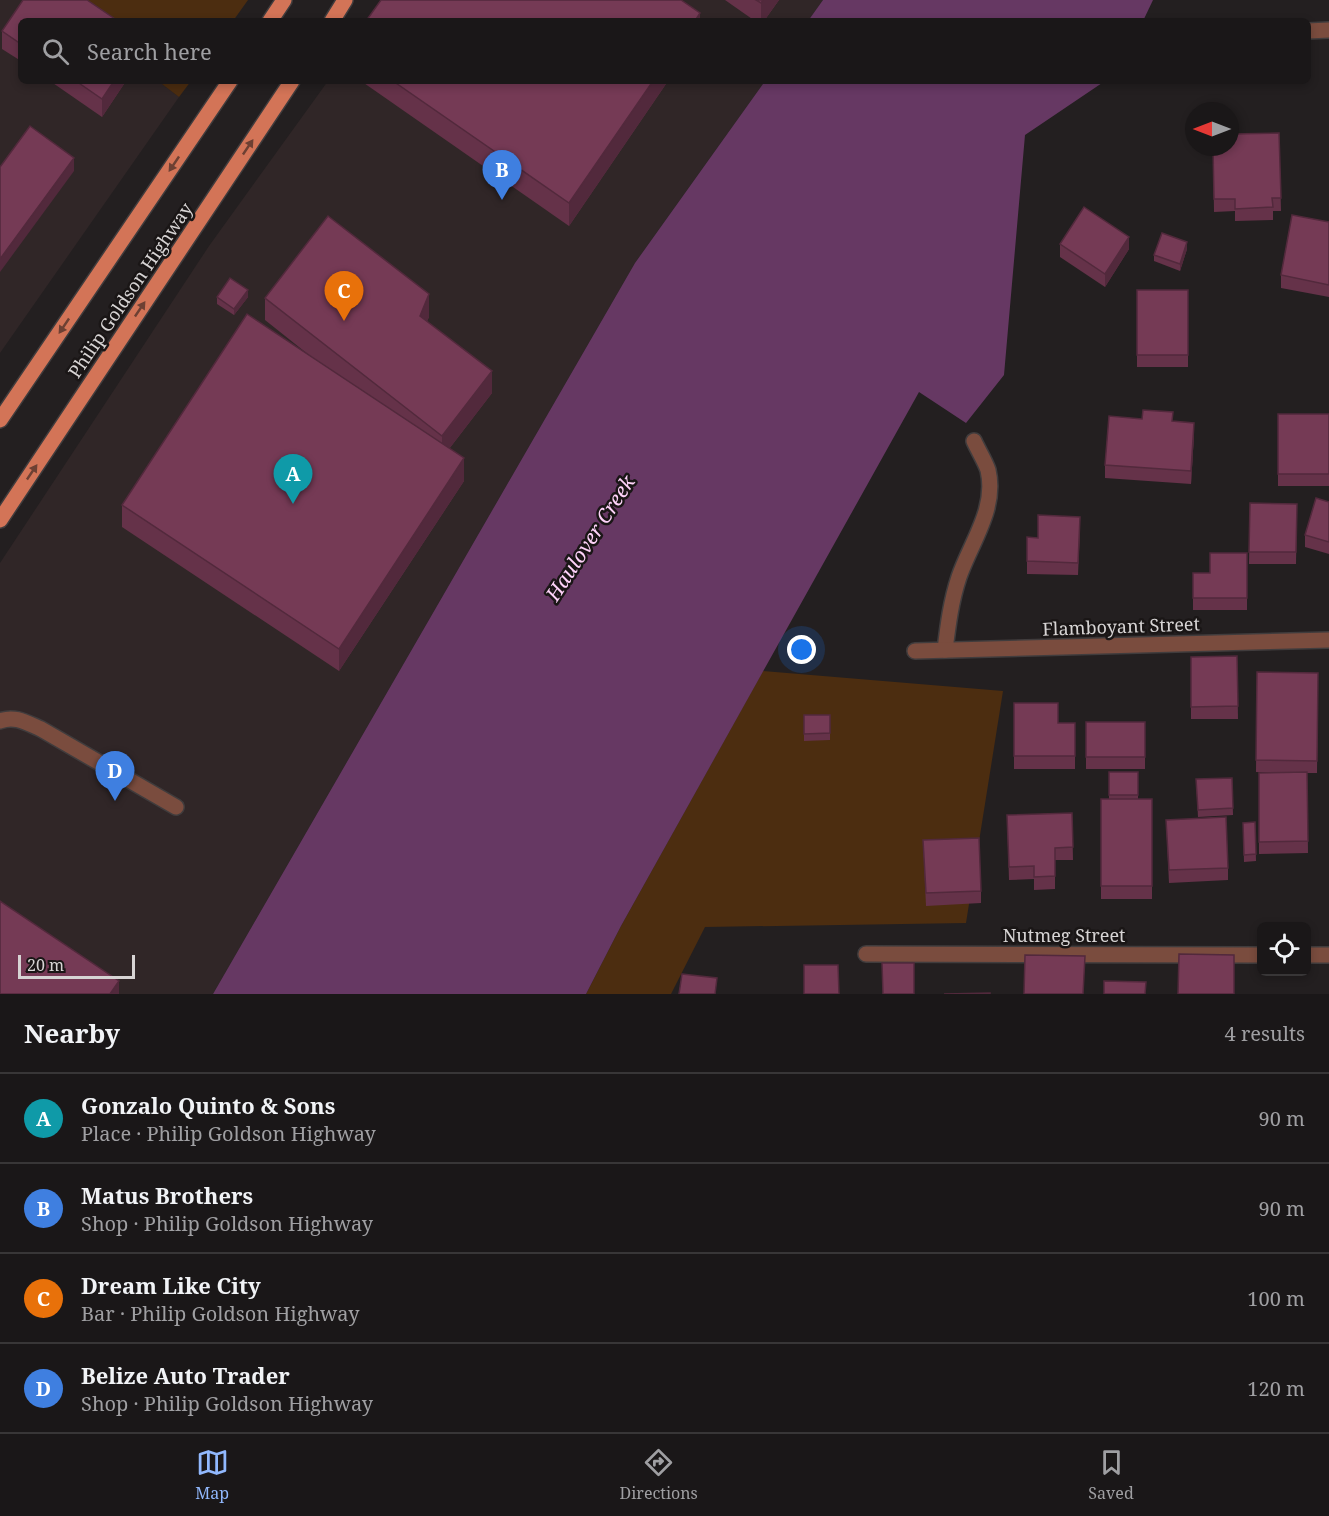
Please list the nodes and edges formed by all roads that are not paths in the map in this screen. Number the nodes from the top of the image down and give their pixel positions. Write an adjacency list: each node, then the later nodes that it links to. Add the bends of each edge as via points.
1 (284, 0): 3 (main road)
2 (345, 0): 4 (main road)
3 (272, 18)
4 (334, 18)
5 (1329, 30): 6 (street)
6 (1311, 31)
7 (228, 84): 9 (main road, Philip Goldson Highway, one-way to 9)
8 (290, 84): 11 (main road, Philip Goldson Highway, one-way to 8)
9 (0, 420)
10 (974, 441): 13 (street, via 988,470 990,499 959,576 949,612)
11 (0, 520)
12 (1329, 640): 13 (street, Flamboyant Street)
13 (945, 650): 14 (street, Flamboyant Street)
14 (915, 651)
15 (0, 721): 16 (street, via 19,719 34,726)
16 (176, 807)
17 (866, 954): 18 (street, Nutmeg Street)
18 (1257, 955)
19 (1311, 955): 20 (street)
20 (1329, 955)

